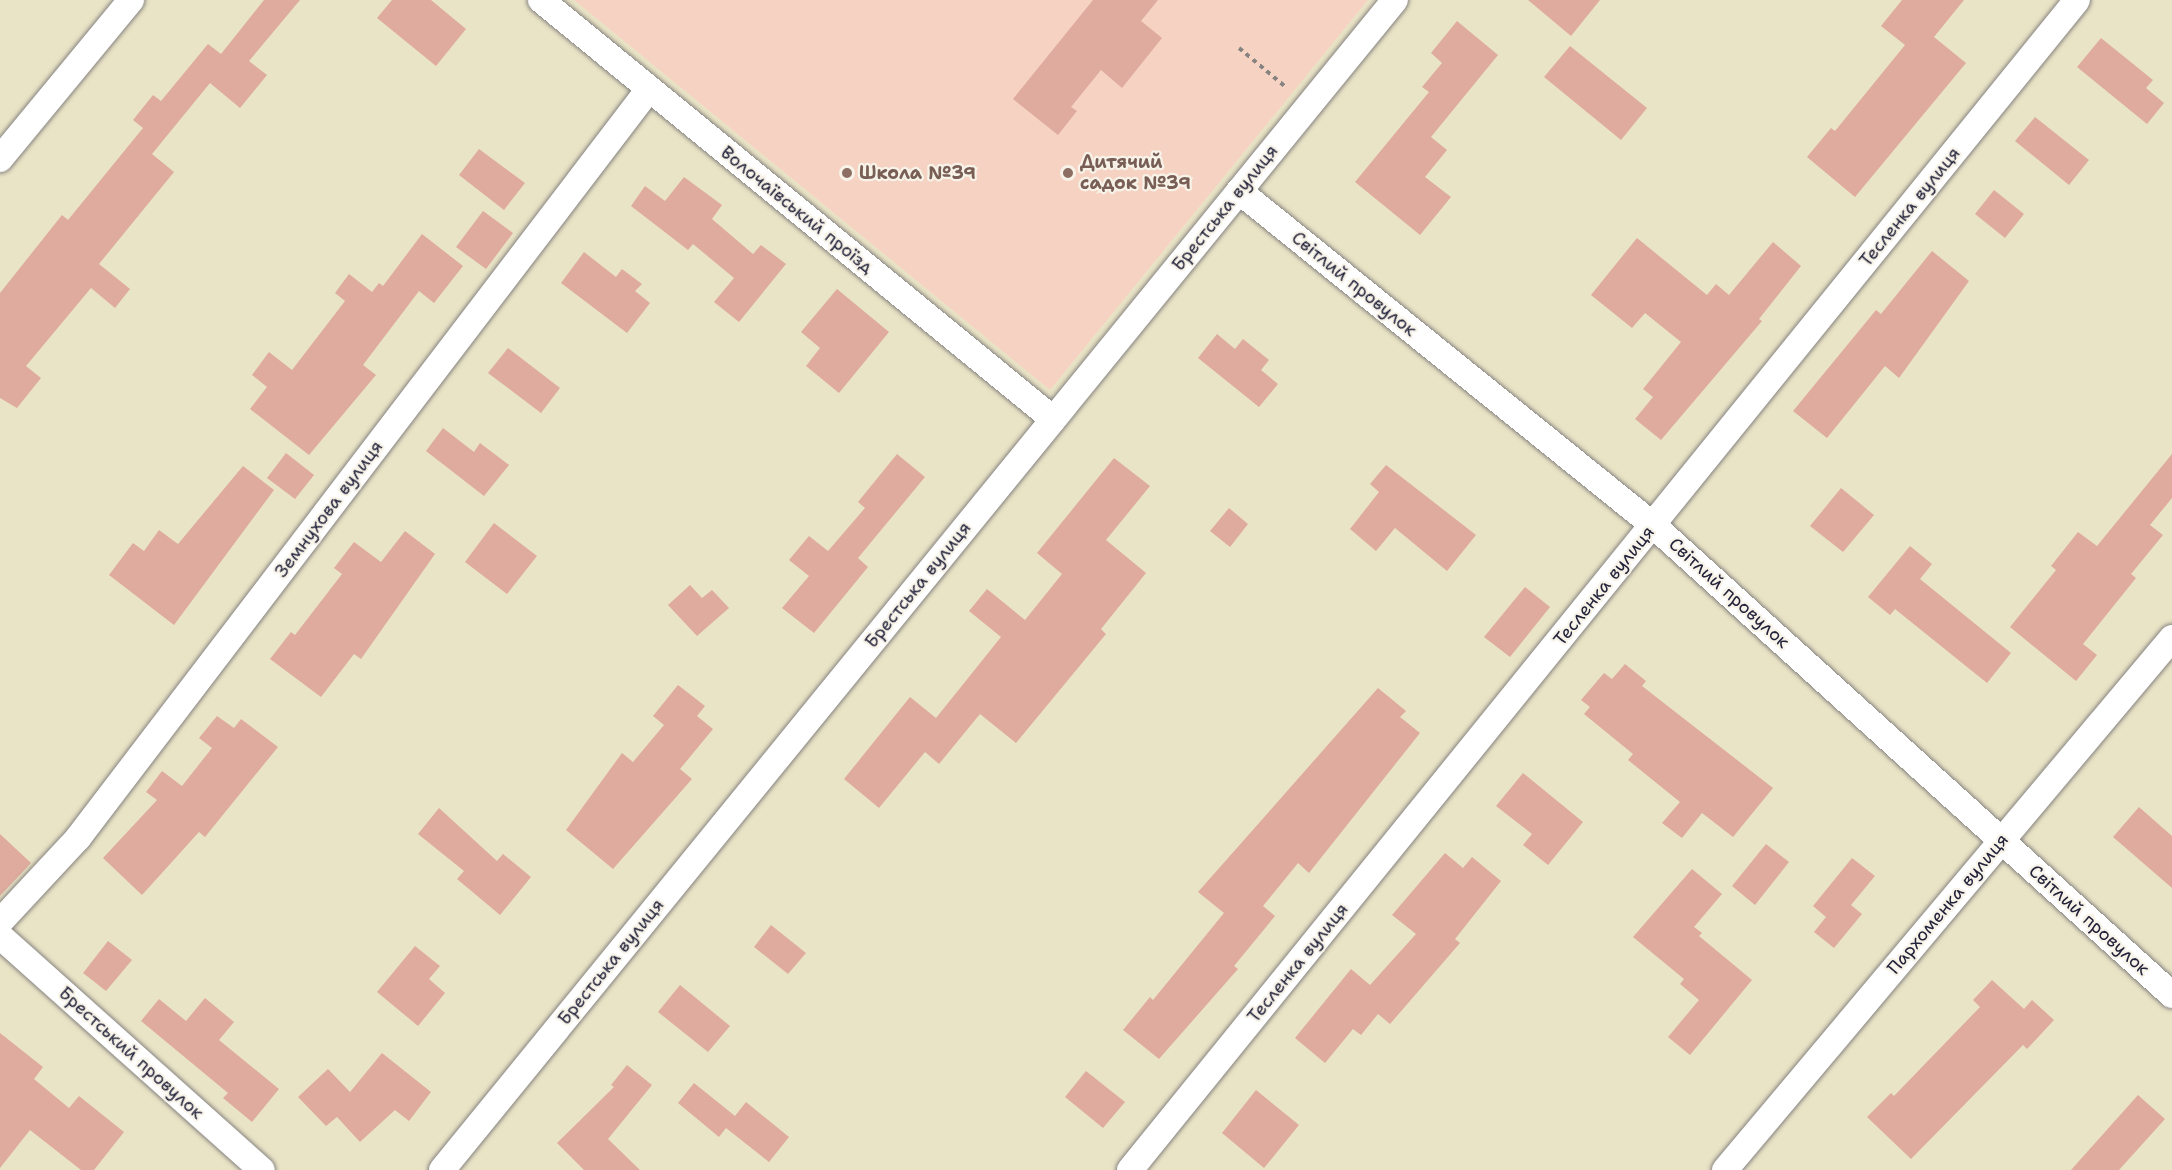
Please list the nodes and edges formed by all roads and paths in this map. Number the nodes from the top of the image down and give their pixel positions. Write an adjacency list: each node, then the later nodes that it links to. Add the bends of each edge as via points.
1 (131, 0): 8 (street)
2 (541, 0): 6 (street, Волочаївський проїзд)
3 (1395, 0): 7 (street, Брестська вулиця)
4 (2077, 0): 11 (street, Тесленка вулиця)
5 (1239, 48): 7 (path)
6 (649, 88): 10 (street, Волочаївський проїзд); 14 (street, Земнухова вулиця, via 78,838)
7 (1309, 105): 9 (street, Брестська вулиця)
8 (0, 159)
9 (1239, 191): 10 (street, Брестська вулиця); 11 (street, Світлий провулок)
10 (1053, 419): 18 (street, Брестська вулиця)
11 (1653, 525): 13 (street, Світлий провулок); 19 (street, Тесленка вулиця)
12 (2172, 638): 13 (street, Пархоменка вулиця)
13 (2001, 840): 16 (street, Світлий провулок); 20 (street, Пархоменка вулиця)
14 (0, 922)
15 (0, 936): 17 (street, Брестський провулок)
16 (2172, 995)
17 (262, 1170)
18 (442, 1170)
19 (1130, 1170)
20 (1725, 1170)

